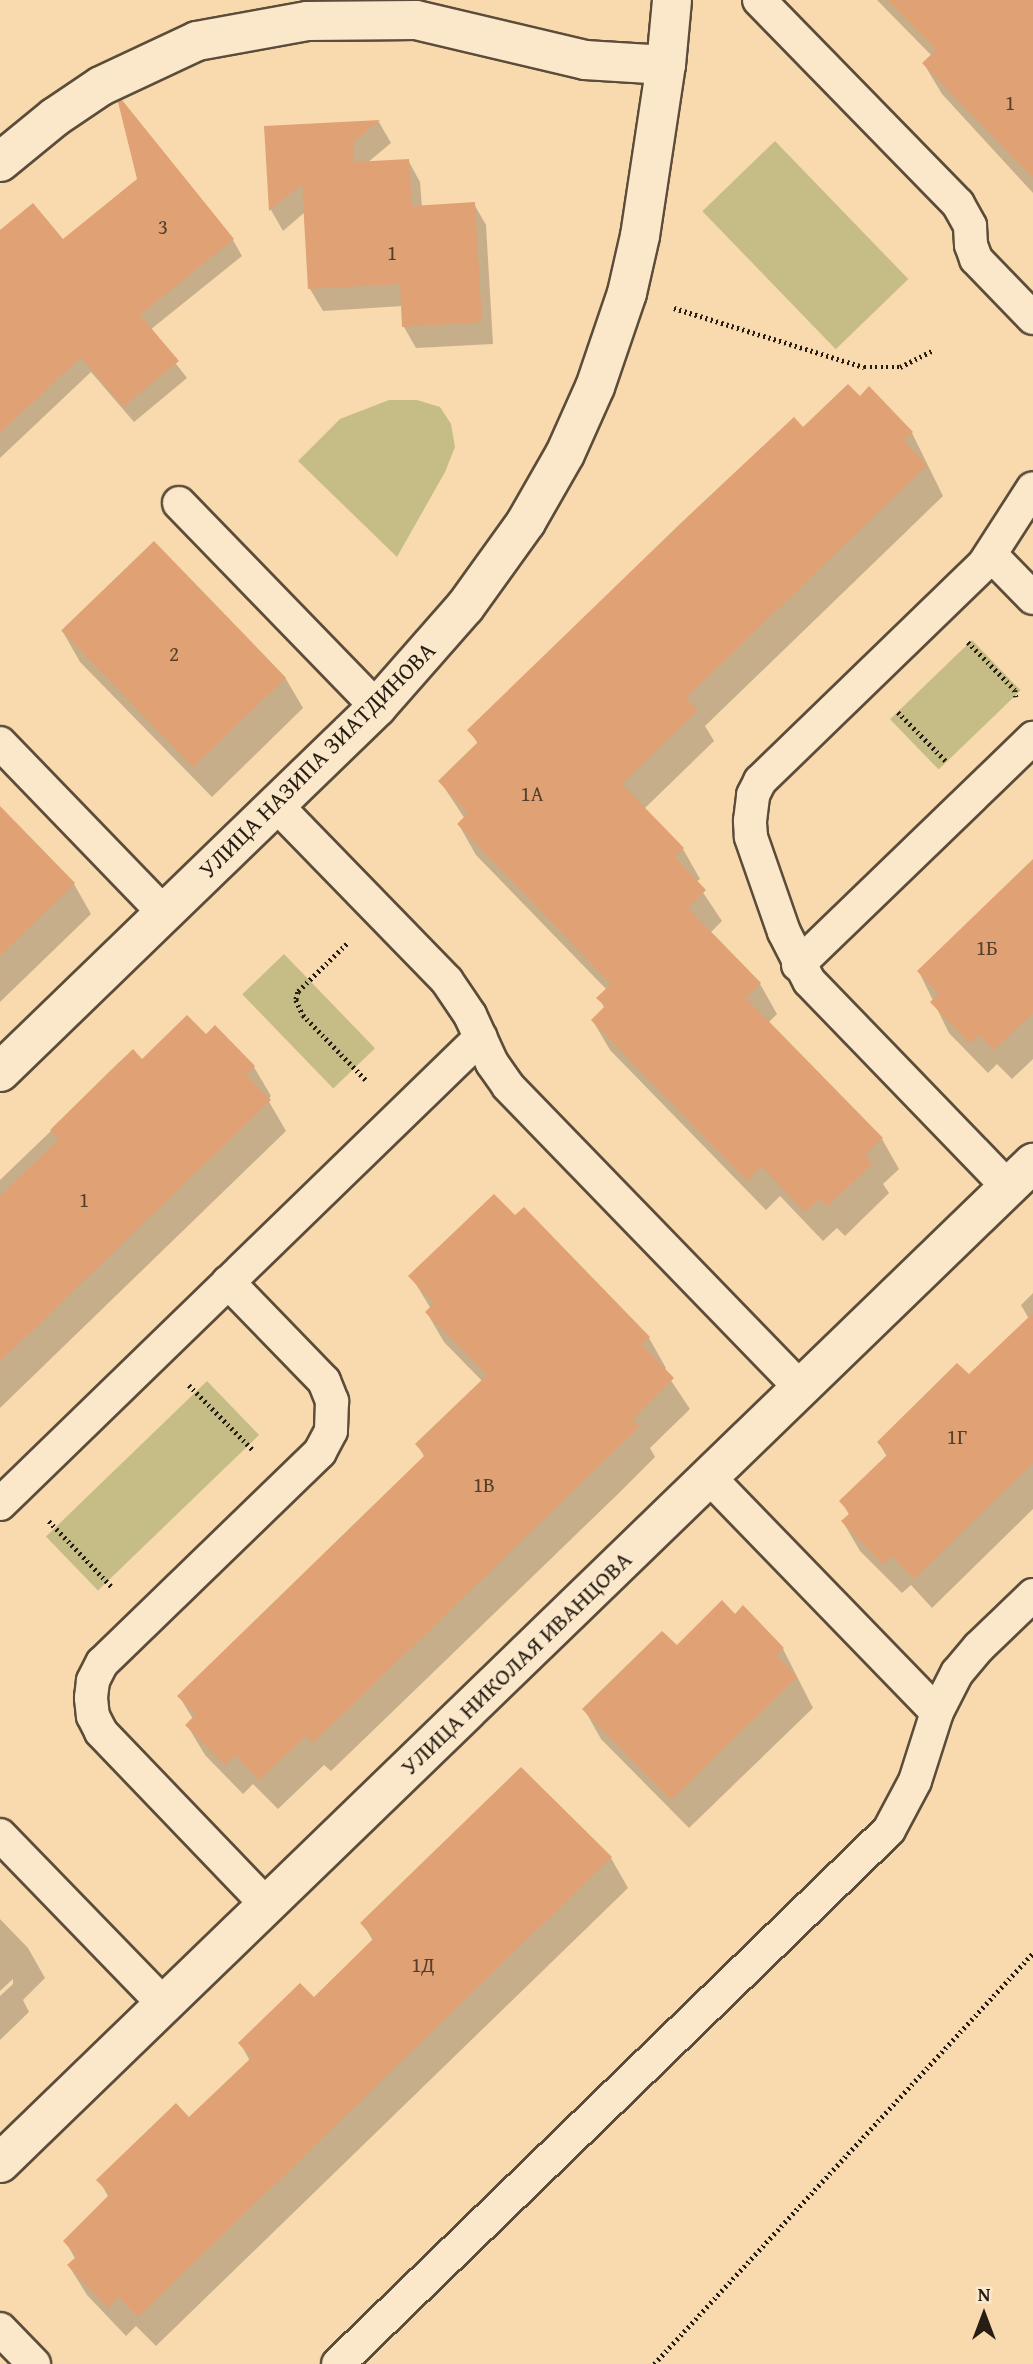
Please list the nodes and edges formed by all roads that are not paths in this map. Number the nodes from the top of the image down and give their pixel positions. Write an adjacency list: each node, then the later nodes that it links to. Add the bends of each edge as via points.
1 (672, 0): 3 (street, УЛИЦА НАЗИПА ЗИАТДИНОВА)
2 (759, 0): 5 (lane, via 958,204 970,226 976,259)
3 (666, 65): 4 (street, via 585,60 416,20 307,21 197,41 101,86); 10 (street, УЛИЦА НАЗИПА ЗИАТДИНОВА, via 627,293 595,387 565,454 526,522 465,607)
4 (0, 162)
5 (1033, 318)
6 (1033, 488): 8 (lane)
7 (179, 503): 10 (lane)
8 (991, 555): 9 (lane); 15 (lane, via 760,781 753,795 751,837)
9 (1033, 598)
10 (377, 707): 13 (street, УЛИЦА НАЗИПА ЗИАТДИНОВА)
11 (1033, 738): 15 (lane)
12 (0, 743): 14 (lane)
13 (276, 805): 14 (street, УЛИЦА НАЗИПА ЗИАТДИНОВА); 16 (lane, via 447,981)
14 (164, 913): 17 (street, УЛИЦА НАЗИПА ЗИАТДИНОВА)
15 (798, 965): 18 (lane, via 809,981)
16 (481, 1037): 19 (lane); 20 (lane, via 508,1086)
17 (0, 1072)
18 (1021, 1175): 20 (street, УЛИЦА НИКОЛАЯ ИВАНЦОВА)
19 (228, 1282): 22 (lane); 26 (lane, via 324,1381 332,1401 331,1431 320,1452 102,1662 93,1681 93,1716 101,1732)
20 (801, 1388): 21 (street, УЛИЦА НИКОЛАЯ ИВАНЦОВА)
21 (709, 1477): 24 (lane); 26 (street, УЛИЦА НИКОЛАЯ ИВАНЦОВА)
22 (8, 1496)
23 (1033, 1595): 24 (lane, via 965,1662)
24 (937, 1713): 31 (lane, via 915,1781 889,1830)
25 (0, 1835): 27 (lane)
26 (267, 1905): 27 (street, УЛИЦА НИКОЛАЯ ИВАНЦОВА)
27 (164, 2004): 28 (street, УЛИЦА НИКОЛАЯ ИВАНЦОВА)
28 (0, 2164)
29 (0, 2329): 30 (lane)
30 (34, 2364)
31 (338, 2364)

